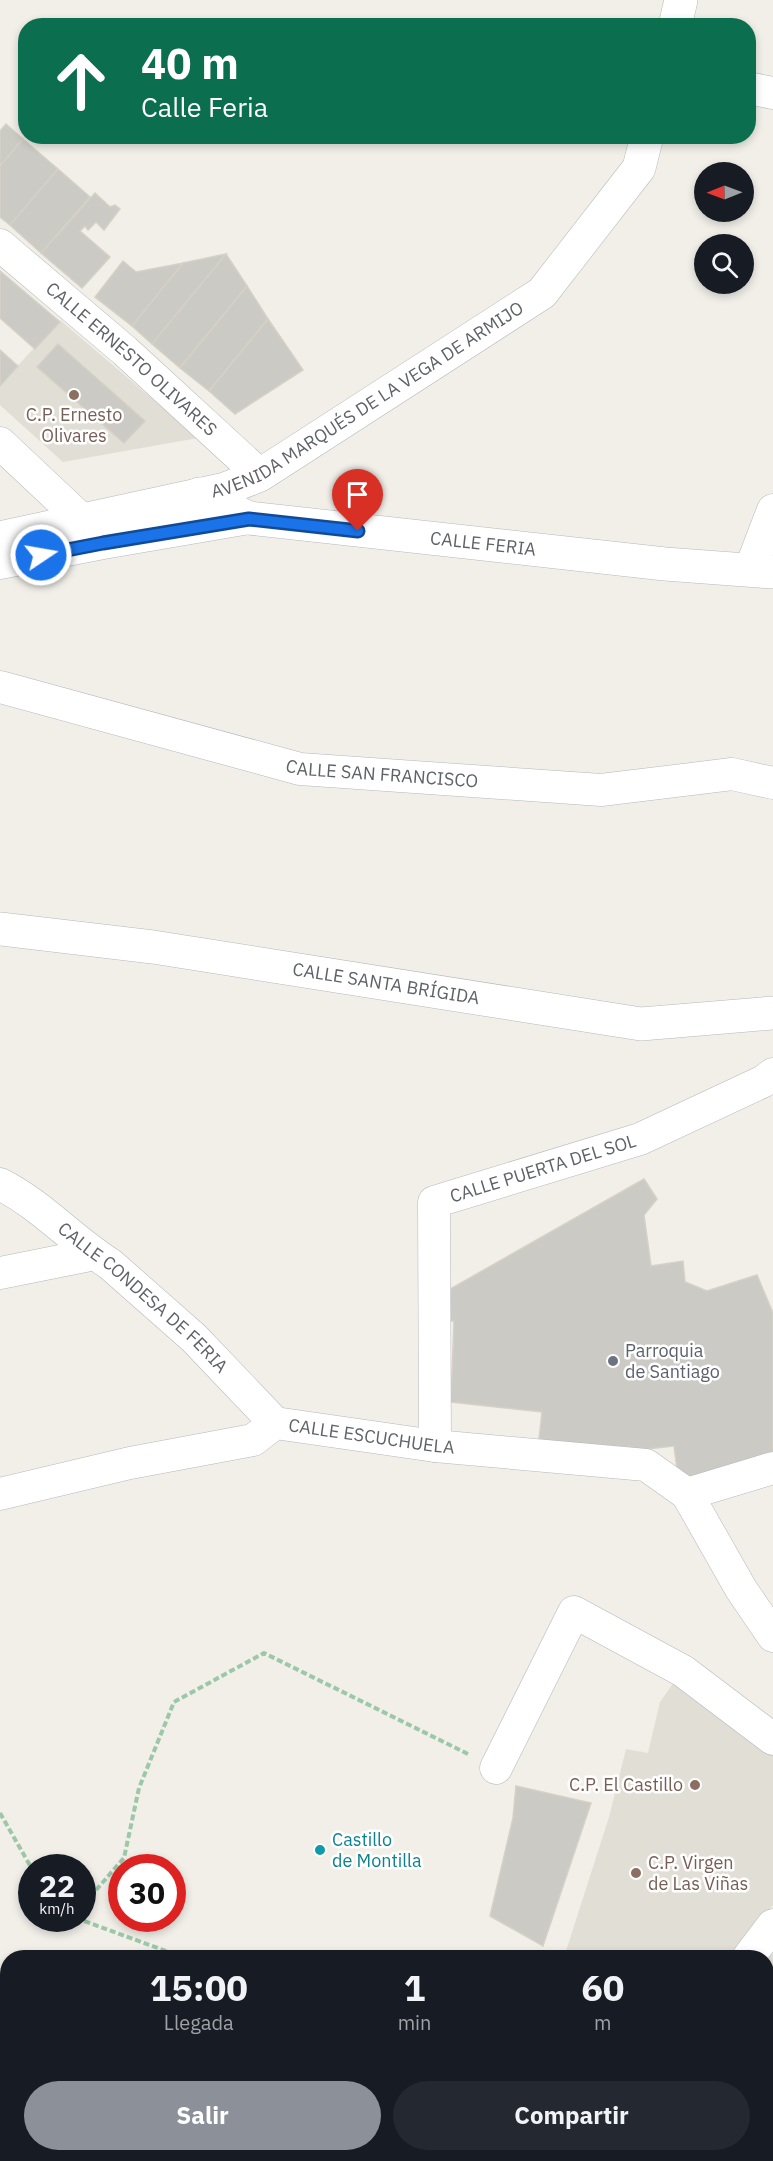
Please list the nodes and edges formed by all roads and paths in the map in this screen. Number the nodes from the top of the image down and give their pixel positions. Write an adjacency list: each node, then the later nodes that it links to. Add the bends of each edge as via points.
1 (681, 0): 2 (street)
2 (677, 18)
3 (756, 90): 4 (street)
4 (773, 93)
5 (645, 144): 8 (street, AVENIDA MARQUÉS DE LA VEGA DE ARMIJO, via 639,168 542,293)
6 (0, 245): 8 (street, CALLE ERNESTO OLIVARES, via 125,351)
7 (0, 443): 12 (street)
8 (260, 475): 9 (street, AVENIDA MARQUÉS DE LA VEGA DE ARMIJO)
9 (199, 494): 11 (street, CALLE FERIA); 12 (street, AVENIDA MARQUÉS DE LA VEGA DE ARMIJO)
10 (773, 510): 15 (street)
11 (249, 519): 14 (street); 15 (street, CALLE FERIA)
12 (83, 520): 13 (street, AVENIDA MARQUÉS DE LA VEGA DE ARMIJO)
13 (0, 538)
14 (0, 563)
15 (761, 571)
16 (0, 687): 17 (street, CALLE SAN FRANCISCO, via 300,769 601,790 732,774)
17 (773, 783)
18 (0, 929): 19 (street, CALLE SANTA BRÍGIDA, via 153,947 641,1024)
19 (773, 1013)
20 (770, 1081): 25 (street, CALLE PUERTA DEL SOL, via 640,1139 434,1202)
21 (0, 1184): 22 (street, CALLE CONDESA DE FERIA, via 16,1192)
22 (95, 1254): 23 (street); 24 (street, CALLE CONDESA DE FERIA, via 194,1338)
23 (0, 1273)
24 (275, 1423): 25 (street, CALLE ESCUCHUELA); 27 (street, CALLE ESCUCHUELA, via 253,1440 129,1463)
25 (435, 1446): 28 (street, CALLE ESCUCHUELA, via 646,1465)
26 (773, 1468): 28 (street)
27 (0, 1494)
28 (687, 1494): 29 (street, via 741,1589)
29 (773, 1636)
30 (773, 1739): 31 (street, via 683,1671 574,1612)
31 (496, 1768): 34 (path, via 264,1653 174,1702 139,1788 124,1858)
32 (0, 1813): 33 (path)
33 (23, 1854)
34 (96, 1890)
35 (96, 1925): 37 (path)
36 (773, 1925): 38 (street)
37 (162, 1950)
38 (754, 1950)

